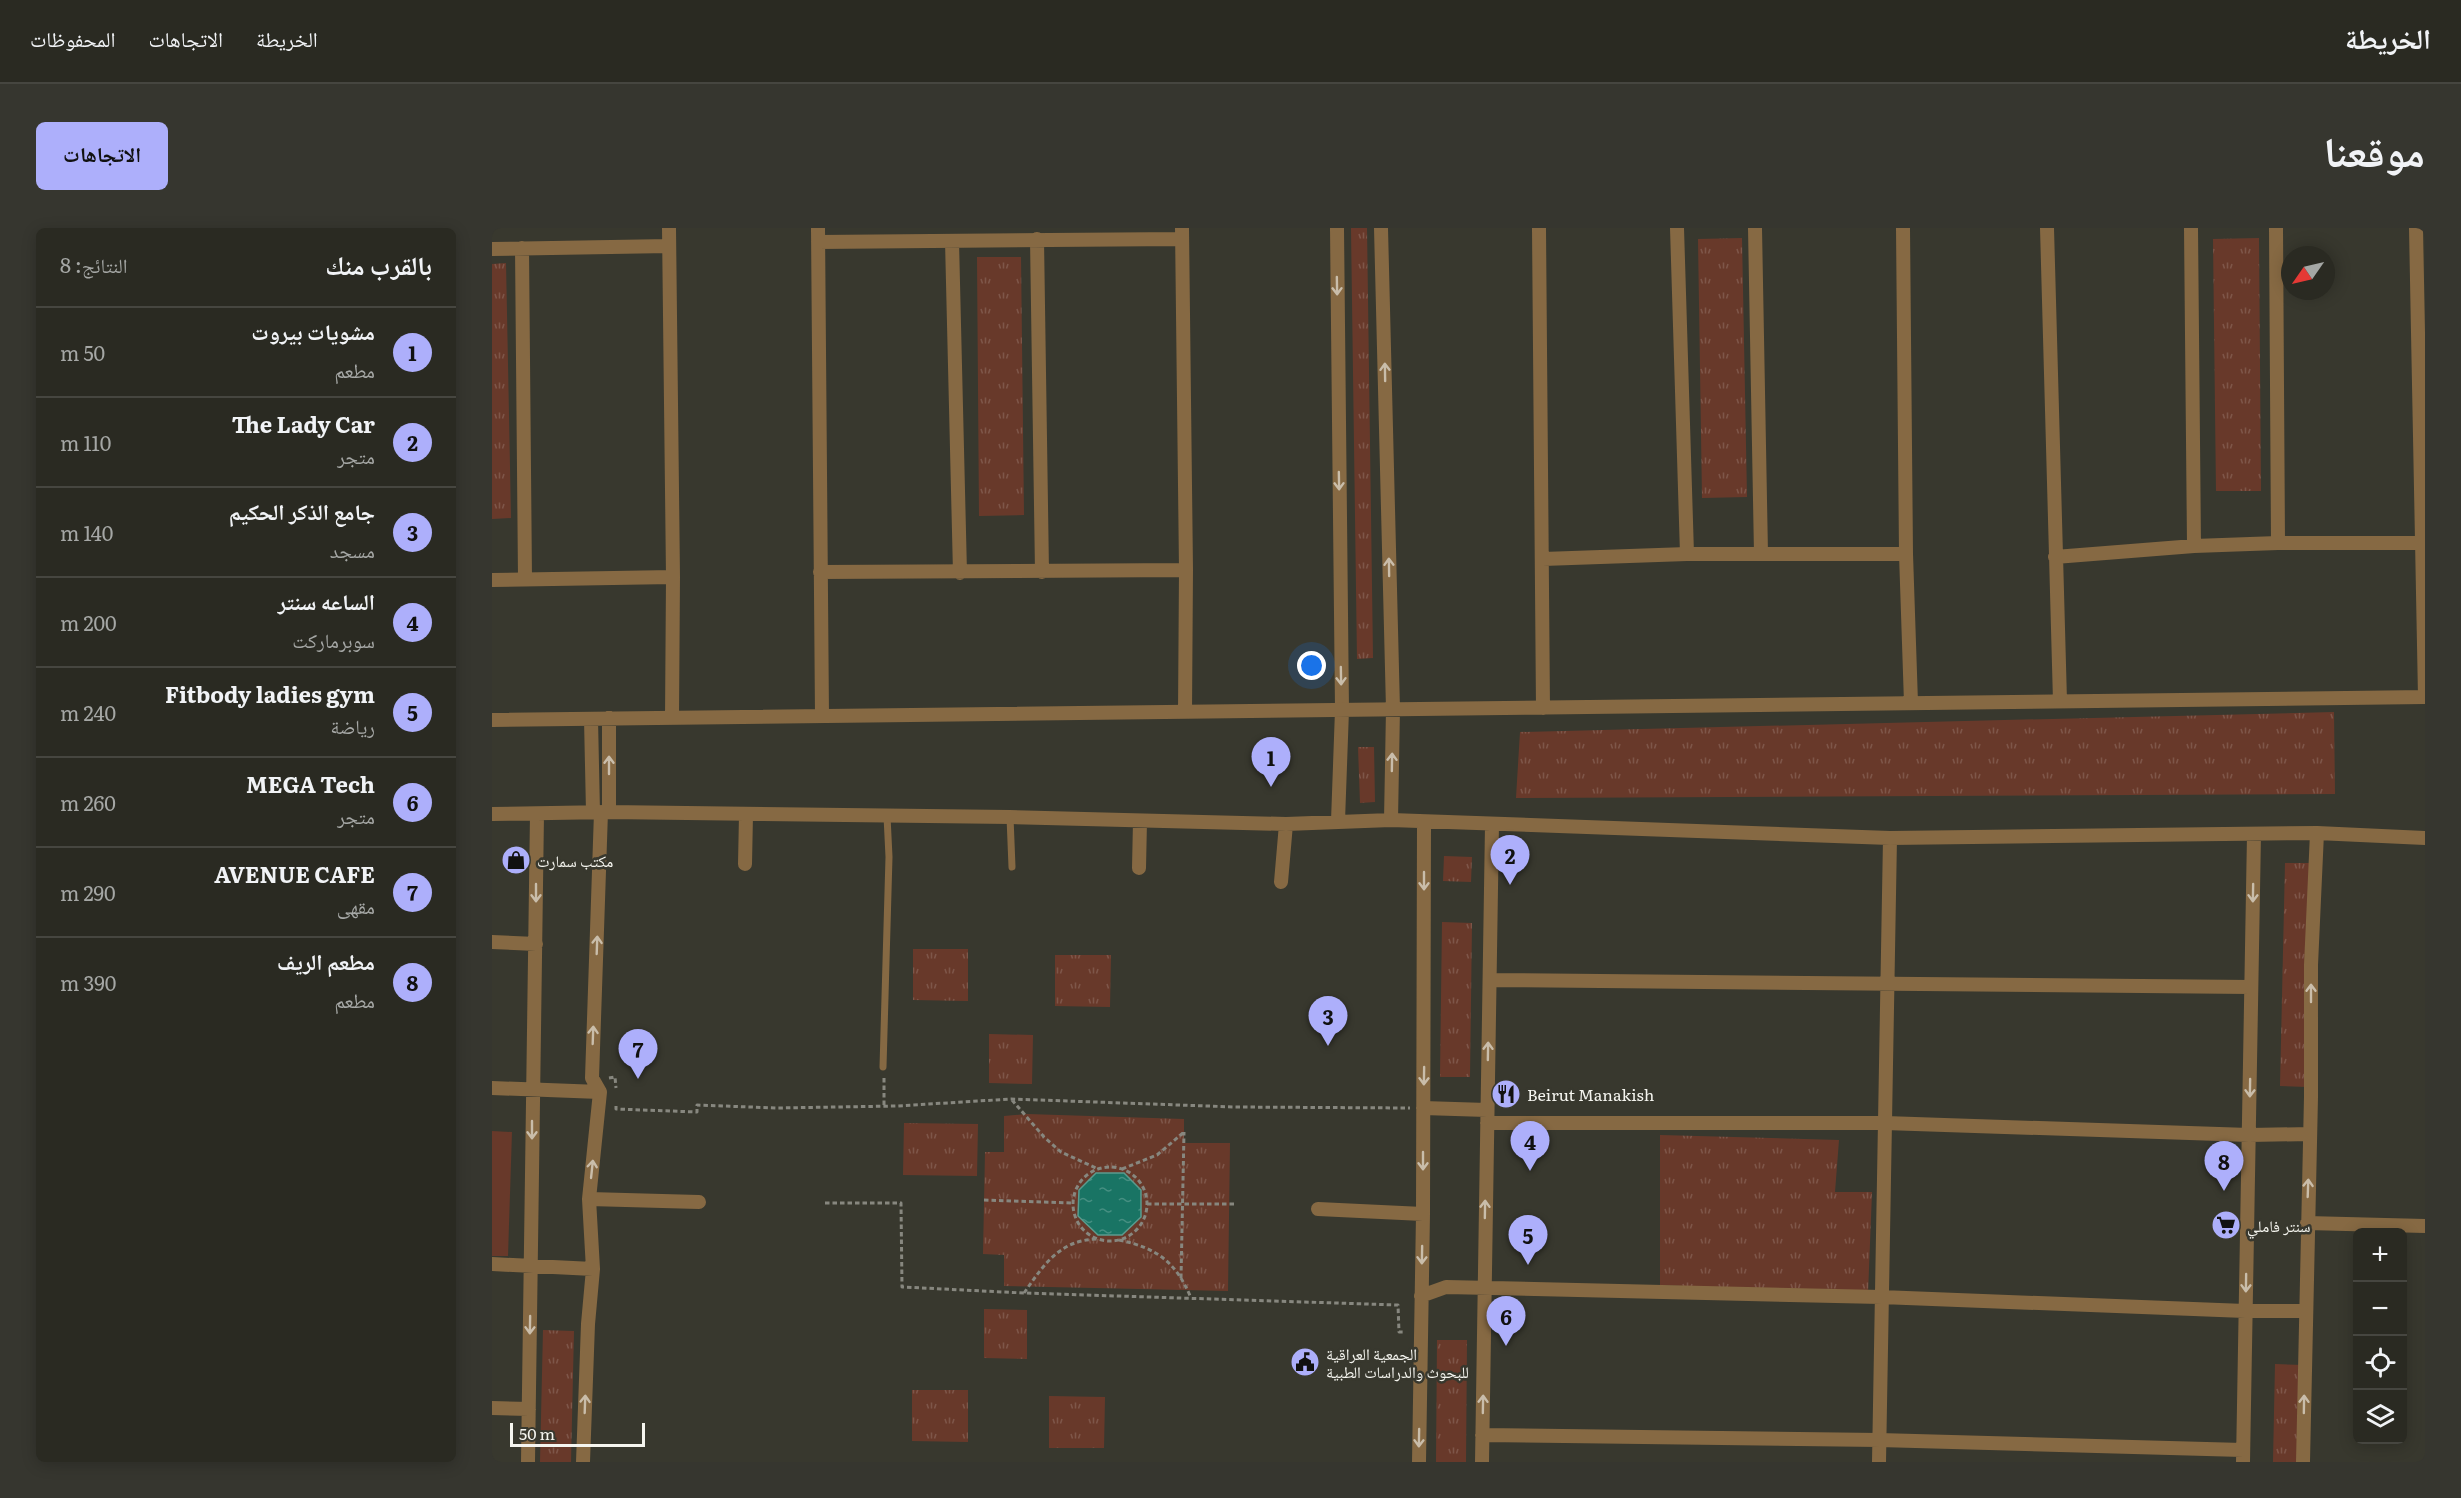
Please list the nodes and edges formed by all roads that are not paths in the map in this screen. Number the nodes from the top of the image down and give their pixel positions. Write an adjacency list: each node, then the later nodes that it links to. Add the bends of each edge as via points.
1 (669, 228): 17 (street)
2 (818, 228): 16 (street)
3 (1336, 228): 41 (street, one-way to 41)
4 (1381, 228): 40 (street, one-way to 4)
5 (1539, 228): 28 (street)
6 (1677, 228): 24 (street)
7 (1755, 228): 25 (street)
8 (1903, 228): 26 (street)
9 (2047, 228): 27 (street)
10 (2191, 228): 23 (street)
11 (2276, 228): 21 (street)
12 (2416, 228): 20 (street)
13 (1182, 233): 14 (street); 29 (street)
14 (1037, 239): 15 (street); 30 (street)
15 (952, 241): 16 (street); 32 (street)
16 (818, 242): 31 (street)
17 (669, 246): 18 (street); 33 (street)
18 (522, 248): 19 (street); 34 (street)
19 (492, 249)
20 (2421, 300): 22 (street)
21 (2278, 543): 22 (street); 23 (street)
22 (2420, 543): 36 (street)
23 (2194, 546): 27 (street)
24 (1687, 554): 25 (street); 28 (street)
25 (1761, 554): 26 (street)
26 (1906, 554): 38 (street)
27 (2055, 557): 37 (street)
28 (1543, 559): 39 (street)
29 (1186, 570): 30 (street); 42 (street)
30 (1042, 572): 32 (street)
31 (820, 573): 32 (street); 43 (street)
32 (960, 573)
33 (674, 578): 34 (street); 45 (street)
34 (525, 579): 35 (street)
35 (492, 580)
36 (2425, 697): 37 (street)
37 (2060, 701): 38 (street)
38 (1911, 703): 39 (street)
39 (1543, 708): 40 (street)
40 (1393, 709): 41 (street); 54 (street, one-way to 40)
41 (1342, 710): 42 (street); 56 (street)
42 (1185, 712): 43 (street)
43 (822, 716): 45 (street)
44 (609, 718): 45 (street); 46 (street); 48 (street, one-way to 44)
45 (672, 718)
46 (591, 719): 47 (street); 48 (street)
47 (492, 720)
48 (601, 812): 50 (street); 51 (street); 76 (street, one-way to 48, via 592,1078)
49 (492, 814): 50 (street)
50 (537, 814): 69 (street, one-way to 69)
51 (746, 815): 52 (street); 64 (street)
52 (887, 816): 53 (street); 73 (lane)
53 (1010, 817): 55 (street); 65 (lane)
54 (1391, 820): 56 (street); 57 (street)
55 (1140, 821): 58 (street); 66 (street)
56 (1338, 821): 58 (street)
57 (1424, 823): 59 (street); 77 (street, one-way to 77)
58 (1286, 824): 67 (street)
59 (1492, 825): 62 (street); 70 (street)
60 (2317, 833): 61 (street); 63 (street); 80 (street, one-way to 60)
61 (2254, 834): 62 (street); 72 (street, one-way to 72)
62 (1890, 838): 71 (street)
63 (2425, 838)
64 (745, 864)
65 (1012, 867)
66 (1139, 868)
67 (1281, 882)
68 (492, 942): 69 (street)
69 (536, 944): 75 (street)
70 (1490, 980): 71 (street); 78 (street, one-way to 70)
71 (1887, 984): 72 (street); 79 (street)
72 (2251, 987): 81 (street, one-way to 81)
73 (883, 1067)
74 (492, 1088): 75 (street)
75 (532, 1089): 76 (street); 89 (street, one-way to 89)
76 (600, 1092): 82 (street, one-way to 76)
77 (1423, 1108): 78 (street); 85 (street, one-way to 85)
78 (1487, 1116): 79 (street); 91 (street, one-way to 78)
79 (1885, 1123): 81 (street); 93 (street)
80 (2310, 1134): 81 (street); 86 (street, one-way to 80)
81 (2249, 1135): 94 (street, one-way to 94)
82 (589, 1199): 83 (street); 90 (street)
83 (699, 1202)
84 (1318, 1209): 85 (street)
85 (1423, 1214): 92 (street, one-way to 92)
86 (2307, 1222): 87 (street); 95 (street)
87 (2425, 1226)
88 (492, 1264): 89 (street)
89 (532, 1266): 90 (street); 97 (street, one-way to 97)
90 (593, 1269): 102 (street, one-way to 90)
91 (1483, 1289): 92 (street, via 1446,1287); 93 (street); 98 (street, one-way to 91)
92 (1421, 1296): 103 (street, one-way to 103)
93 (1881, 1298): 94 (street); 99 (street)
94 (2245, 1311): 95 (street); 100 (street)
95 (2306, 1311): 106 (street, one-way to 95)
96 (492, 1408): 97 (street)
97 (529, 1409): 101 (street)
98 (1482, 1435): 99 (street); 104 (street)
99 (1879, 1440): 100 (street); 105 (street)
100 (2243, 1456)
101 (528, 1462)
102 (584, 1462)
103 (1419, 1462)
104 (1482, 1462)
105 (1879, 1462)
106 (2303, 1462)

